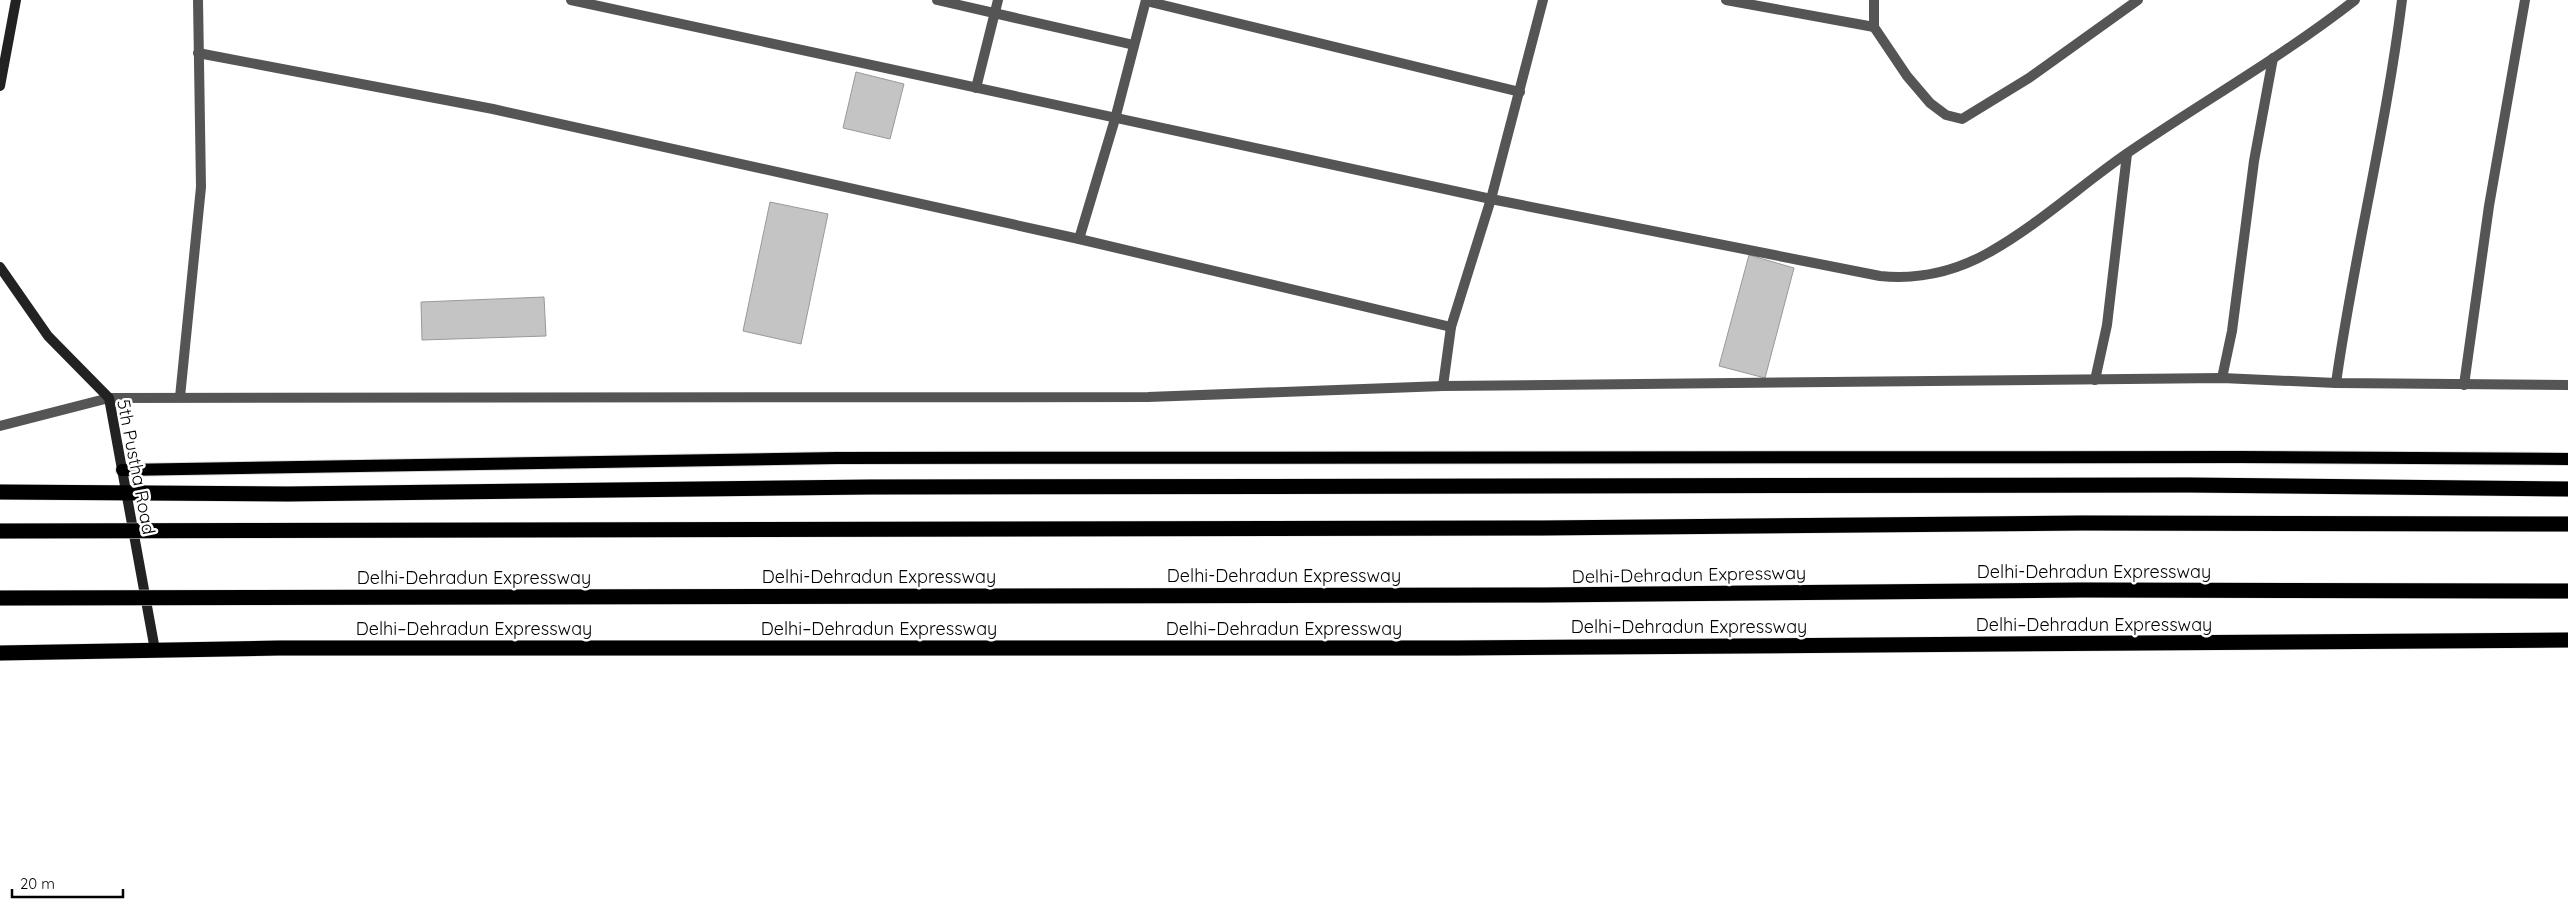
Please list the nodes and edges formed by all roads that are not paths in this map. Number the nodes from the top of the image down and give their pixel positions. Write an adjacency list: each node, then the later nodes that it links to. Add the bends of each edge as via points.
1 (16, 0): 19 (street)
2 (198, 0): 17 (street)
3 (571, 0): 21 (street)
4 (937, 0): 14 (street)
5 (998, 0): 14 (street)
6 (1543, 0): 22 (street)
7 (1726, 0): 15 (street)
8 (1874, 0): 15 (street)
9 (2138, 0): 15 (street, via 2029,78 1962,119 1946,116 1930,103 1906,76)
10 (2355, 0): 18 (street)
11 (2402, 0): 31 (street, via 2393,74)
12 (2525, 0): 32 (street, via 2489,206)
13 (1146, 1): 16 (street); 22 (street)
14 (994, 14): 16 (street); 21 (street)
15 (1874, 28)
16 (1134, 46): 23 (street)
17 (198, 53): 26 (street, via 493,110); 35 (street, via 201,187)
18 (2273, 58): 24 (street); 29 (street)
19 (2, 68): 20 (street)
20 (0, 86)
21 (976, 88): 23 (street)
22 (1520, 92): 25 (street)
23 (1115, 119): 25 (street); 26 (street)
24 (2127, 154): 25 (street, via 1988,253 1927,277 1905,279); 30 (street, via 2107,325)
25 (1492, 199): 28 (street)
26 (1079, 239): 28 (street)
27 (0, 267): 36 (street, 5th Pustha Road, via 48,336)
28 (1451, 327): 34 (street)
29 (2222, 378): 30 (street); 31 (street)
30 (2095, 380): 34 (street)
31 (2336, 383): 32 (street)
32 (2464, 385): 33 (street)
33 (2568, 385)
34 (1443, 386): 35 (street, via 1148,397)
35 (180, 397): 36 (street)
36 (109, 398): 37 (street); 39 (street, 5th Pustha Road)
37 (0, 426)
38 (2568, 459): 39 (main road, via 887,458)
39 (122, 470): 42 (street, 5th Pustha Road)
40 (2568, 489): 42 (highway, via 2188,485 870,487)
41 (0, 492): 42 (highway)
42 (126, 493): 48 (street, 5th Pustha Road)
43 (2568, 524): 44 (highway, bridge)
44 (0, 531)
45 (2568, 591): 46 (highway, Delhi-Dehradun Expressway, bridge)
46 (0, 598)
47 (2568, 640): 48 (highway, Delhi–Dehradun Expressway, via 1457,648)
48 (155, 650): 49 (highway, Delhi–Dehradun Expressway)
49 (0, 653)

